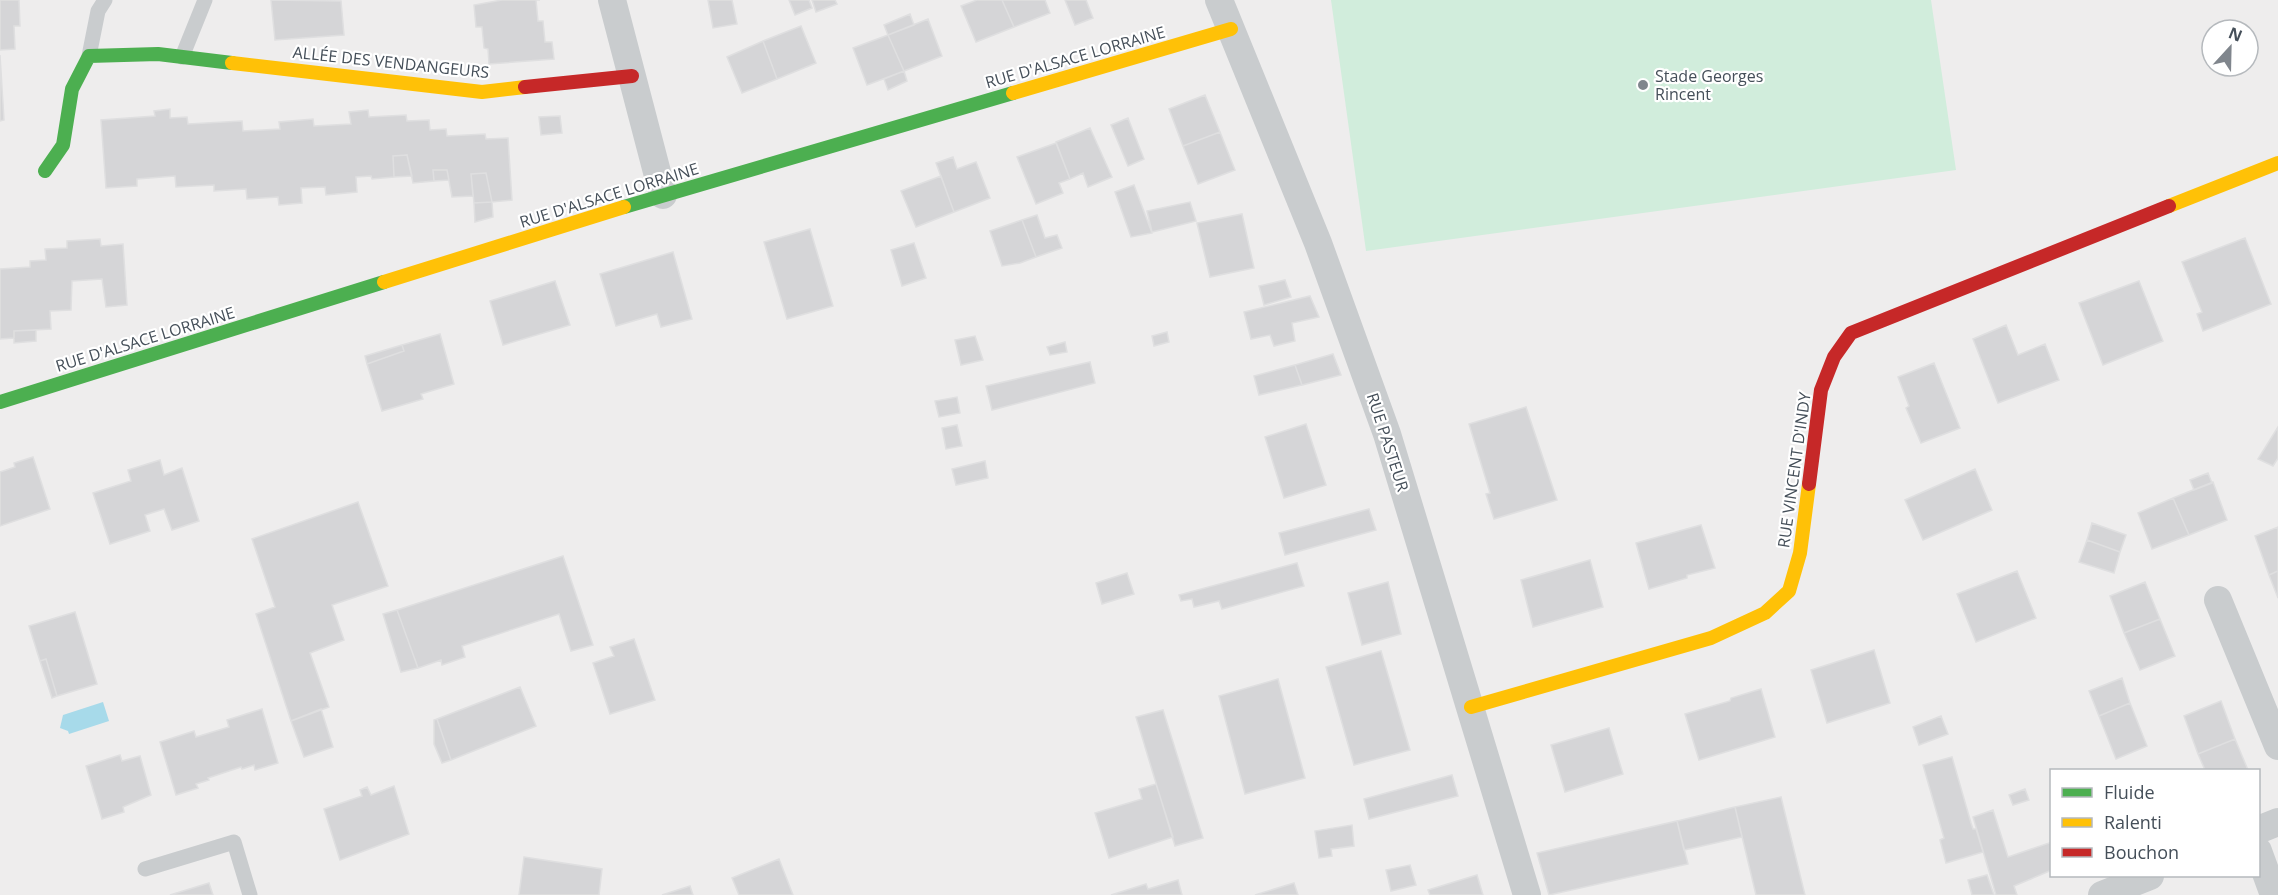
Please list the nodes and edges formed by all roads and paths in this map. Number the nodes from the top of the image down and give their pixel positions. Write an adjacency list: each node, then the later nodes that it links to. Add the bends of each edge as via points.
1 (105, 0): 6 (lane, via 98,11)
2 (206, 0): 7 (lane)
3 (612, 0): 8 (street)
4 (1219, 0): 5 (street, RUE PASTEUR)
5 (1231, 29): 11 (street, RUE D'ALSACE LORRAINE); 14 (street, RUE PASTEUR, via 1318,243 1387,435)
6 (89, 56): 7 (street, ALLÉE DES VENDANGEURS); 10 (street, via 72,88 63,145)
7 (182, 57): 8 (street, ALLÉE DES VENDANGEURS, via 482,92)
8 (632, 76): 11 (street)
9 (2278, 163): 14 (street, RUE VINCENT D'INDY, via 1851,333 1834,357 1821,390 1800,553 1789,591 1765,614 1711,638)
10 (45, 171)
11 (663, 195): 12 (street, RUE D'ALSACE LORRAINE)
12 (0, 402)
13 (2218, 600): 15 (street)
14 (1471, 707): 22 (street, RUE PASTEUR)
15 (2278, 746)
16 (2278, 822): 17 (street)
17 (2260, 831)
18 (2260, 854): 24 (street)
19 (145, 869): 21 (lane, via 234,842)
20 (2147, 877): 23 (street)
21 (249, 895)
22 (1527, 895)
23 (2102, 895)
24 (2274, 895)

